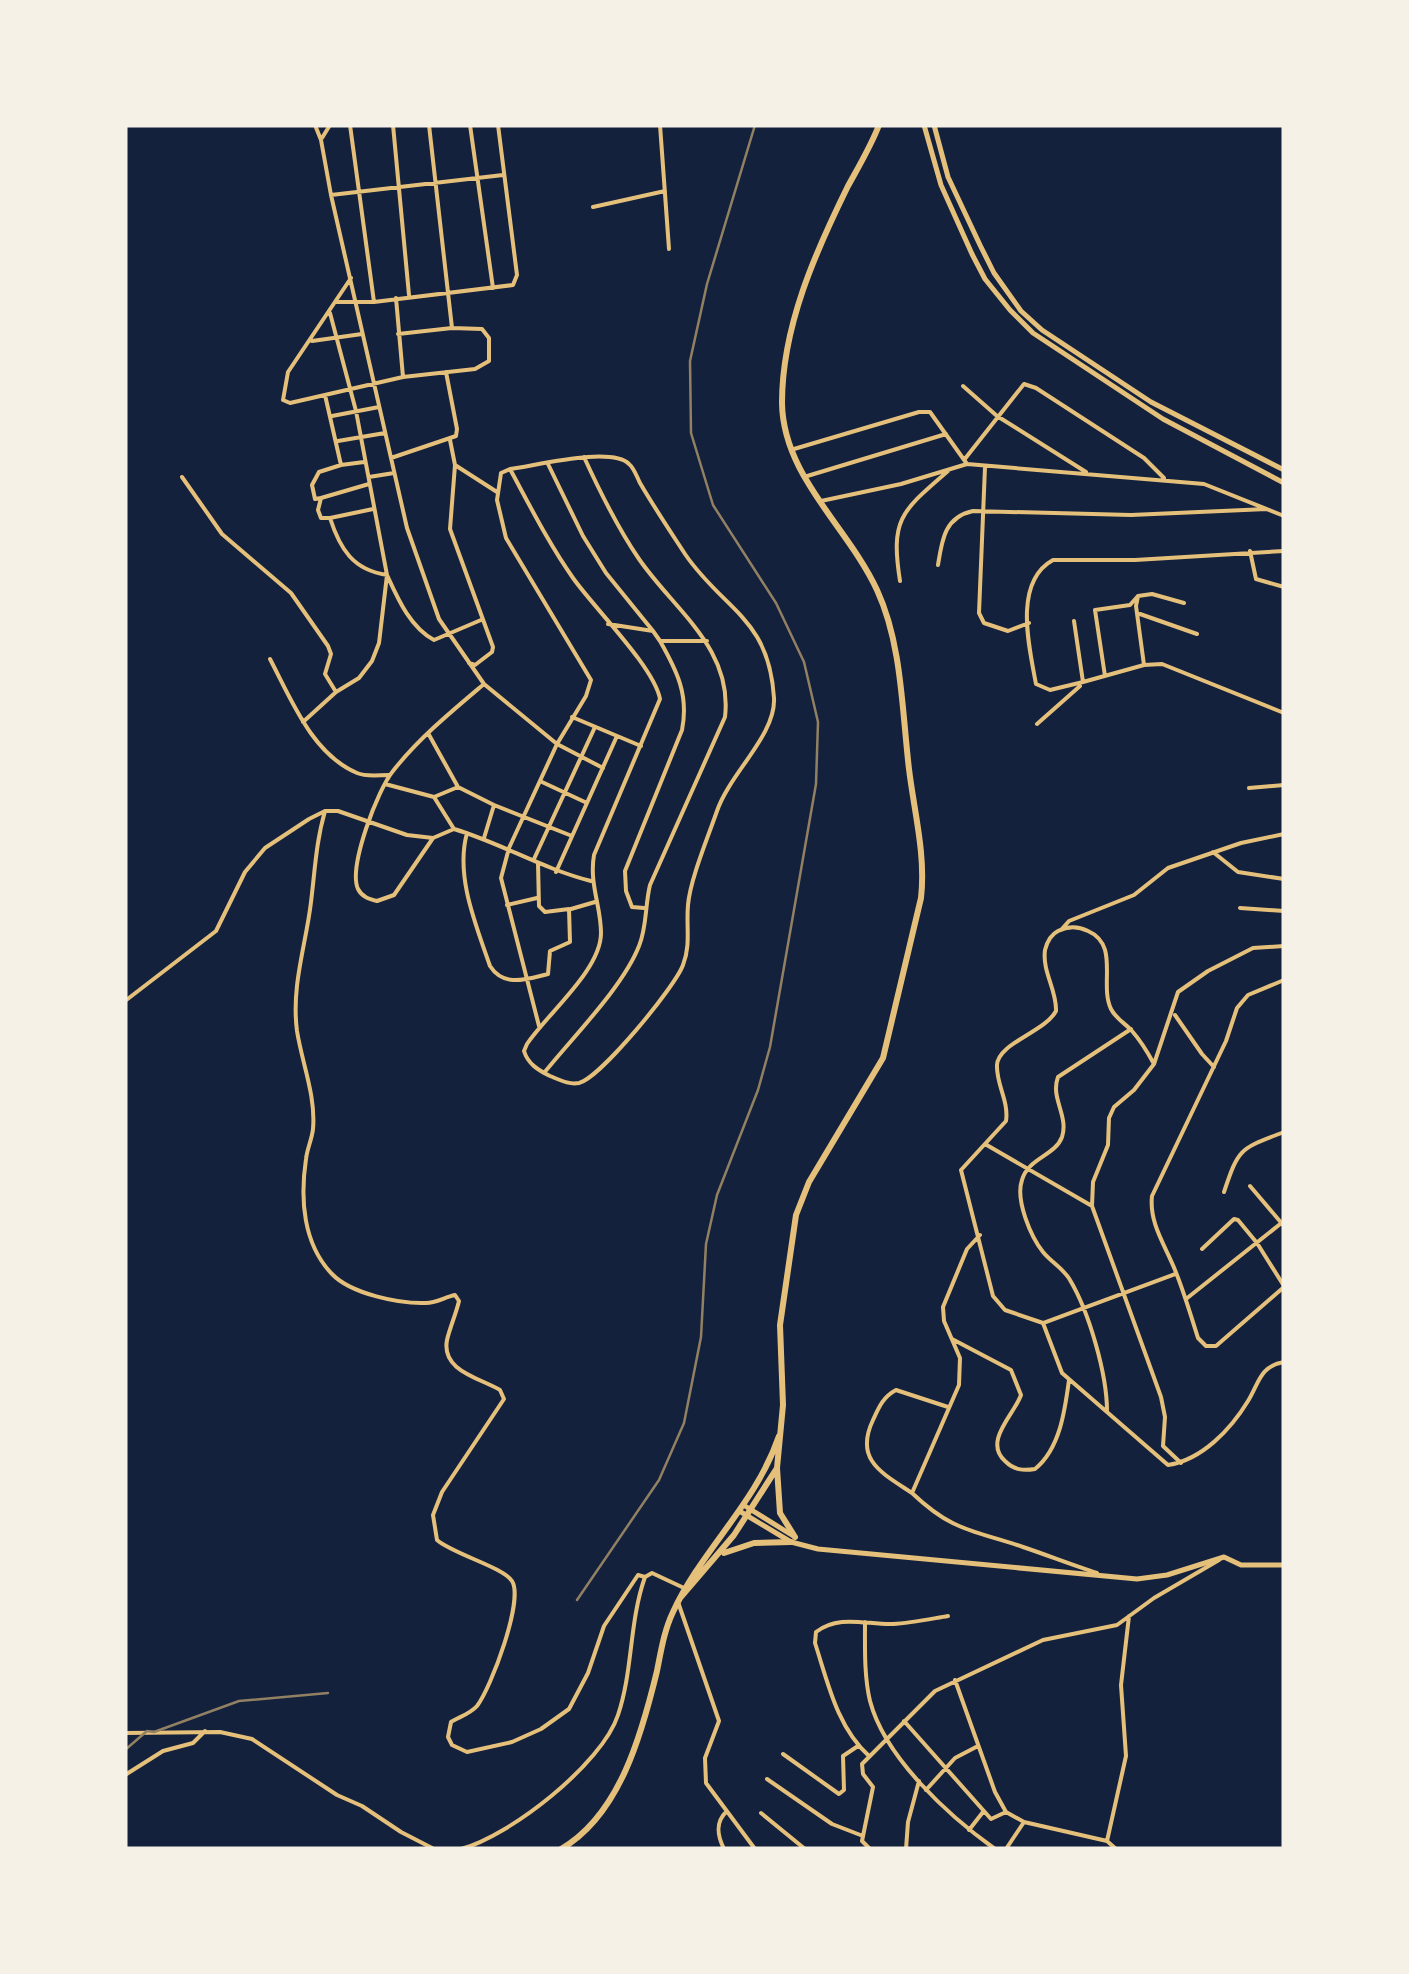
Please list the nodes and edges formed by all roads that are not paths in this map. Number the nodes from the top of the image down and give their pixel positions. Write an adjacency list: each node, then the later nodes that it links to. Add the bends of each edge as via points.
1 (314, 125): 12 (street)
2 (330, 125): 12 (street)
3 (350, 125): 18 (street)
4 (393, 125): 16 (street)
5 (429, 125): 15 (street)
6 (470, 125): 14 (street)
7 (498, 125): 13 (street)
8 (660, 125): 17 (street)
9 (878, 125): 51 (main road, via 816,255 797,312 782,399)
10 (924, 125): 69 (street, via 972,254 1033,333 1164,419)
11 (934, 125): 62 (street, via 948,177 994,272 1021,310 1151,402)
12 (321, 140): 19 (street)
13 (503, 175): 14 (street); 23 (street, via 517,278 512,286)
14 (476, 178): 15 (street); 23 (street)
15 (434, 183): 16 (street); 24 (street)
16 (400, 187): 18 (street); 25 (street)
17 (665, 191): 20 (street); 21 (street)
18 (360, 193): 19 (street); 29 (street)
19 (330, 195): 22 (street)
20 (593, 206)
21 (669, 249)
22 (351, 278): 27 (street); 28 (street)
23 (493, 288): 24 (street)
24 (448, 291): 25 (street); 31 (street)
25 (410, 296): 26 (street)
26 (396, 298): 29 (street); 33 (street)
27 (357, 301): 28 (street); 29 (street); 32 (street)
28 (337, 302): 30 (street)
29 (374, 302)
30 (330, 313): 34 (street); 35 (street)
31 (452, 328): 33 (street); 36 (street, via 487,332 489,361)
32 (362, 334): 34 (street); 38 (street)
33 (398, 334): 37 (street)
34 (338, 338): 35 (street); 40 (street)
35 (310, 341): 41 (street, via 288,372 282,398 287,403)
36 (446, 372): 37 (street); 49 (street, via 457,430)
37 (403, 377): 38 (street)
38 (375, 382): 40 (street); 42 (street)
39 (963, 386): 45 (street)
40 (350, 388): 41 (street); 43 (street)
41 (324, 394): 44 (street)
42 (378, 407): 43 (street); 46 (street)
43 (356, 411): 44 (street); 48 (street)
44 (332, 416): 50 (street)
45 (997, 416): 55 (street); 64 (street); 67 (street, via 1019,386 1030,384)
46 (385, 433): 48 (street); 53 (street)
47 (946, 434): 51 (street, via 926,411); 55 (street); 66 (street)
48 (360, 436): 50 (street); 54 (street)
49 (450, 440): 53 (street); 58 (street)
50 (338, 441): 57 (street)
51 (790, 450): 66 (main road)
52 (584, 457): 56 (street); 95 (street, via 640,560); 157 (street, via 630,464 690,561 752,625 774,702 767,729 719,805 688,902 682,970 593,1076 574,1084)
53 (391, 458): 63 (street)
54 (364, 462): 57 (street); 68 (street)
55 (965, 462): 59 (street); 60 (street)
56 (548, 464): 61 (street); 91 (street, via 606,573)
57 (341, 465): 71 (street, via 319,472 312,483 315,499)
58 (455, 466): 70 (street); 87 (street, via 448,518)
59 (985, 466): 64 (street); 75 (street)
60 (952, 468): 72 (street); 82 (street, via 902,516 895,548)
61 (510, 469): 70 (street, via 501,473); 90 (street, via 549,543)
62 (1284, 470)
63 (394, 473): 68 (street); 92 (street, via 424,583)
64 (1087, 473): 67 (street)
65 (182, 477): 102 (street, via 222,534 291,593 328,646 325,674)
66 (804, 477): 72 (main road)
67 (1164, 478): 74 (street, via 1215,486)
68 (369, 481): 71 (street); 73 (street)
69 (1284, 483)
70 (497, 492): 104 (street, via 506,538 589,673 591,685)
71 (321, 498): 77 (street, via 321,518)
72 (821, 501): 179 (main road, via 866,567 887,616 923,880 882,1058 796,1215 780,1325)
73 (373, 509): 77 (street); 81 (street)
74 (1270, 509): 75 (street); 76 (street)
75 (983, 510): 80 (street, via 953,520); 89 (street, via 979,613 984,623 1008,631)
76 (1284, 516)
77 (330, 518): 81 (street, via 346,555)
78 (1284, 550): 79 (street)
79 (1250, 552): 83 (street, via 1256,579); 89 (street, via 1053,560 1036,573)
80 (938, 565)
81 (387, 576): 92 (street, via 426,636); 102 (street, via 372,662)
82 (900, 581)
83 (1284, 587)
84 (1138, 596): 85 (street); 86 (street); 99 (street, via 1130,604 1095,610)
85 (1184, 603)
86 (1140, 614): 93 (street); 98 (street)
87 (481, 620): 92 (street); 97 (street, via 493,650)
88 (1074, 620): 100 (street)
89 (1029, 623): 100 (street, via 1036,684 1050,690)
90 (608, 624): 91 (street); 111 (street, via 659,691)
91 (653, 631): 94 (street)
92 (448, 634): 97 (street)
93 (1197, 634)
94 (660, 641): 95 (street); 143 (street, via 683,686 686,713 625,871 632,907)
95 (707, 641): 143 (street, via 724,679 725,716)
96 (270, 659): 105 (street)
97 (470, 663): 101 (street)
98 (1144, 665): 99 (street); 103 (street, via 1162,664)
99 (1106, 676): 100 (street)
100 (1083, 682): 106 (street)
101 (484, 684): 108 (street); 110 (street)
102 (336, 692): 105 (street)
103 (1284, 713)
104 (571, 717): 107 (street); 110 (street)
105 (303, 722): 114 (street, via 346,766 361,775)
106 (1037, 724)
107 (596, 727): 109 (street); 112 (street)
108 (428, 733): 114 (street); 118 (street)
109 (617, 736): 111 (street); 113 (street)
110 (557, 744): 112 (street); 115 (street)
111 (641, 746): 138 (street, via 599,840)
112 (582, 756): 113 (street); 120 (street)
113 (603, 768): 122 (street)
114 (389, 775): 116 (street)
115 (541, 781): 120 (street); 125 (street)
116 (385, 784): 121 (street); 126 (street)
117 (1284, 785): 119 (street)
118 (458, 786): 121 (street); 123 (street)
119 (1249, 788)
120 (565, 792): 122 (street); 127 (street)
121 (434, 796): 128 (street)
122 (587, 803): 131 (street)
123 (494, 805): 125 (street); 133 (street)
124 (325, 811): 126 (street); 151 (street, via 265,848 245,872 216,931); 189 (street, via 296,994 313,1130 304,1178 310,1241 334,1277 354,1287 423,1303 455,1296 450,1358 504,1399 433,1515 438,1540 506,1576 515,1592 483,1695 450,1722 452,1744 467,1752 496,1746 558,1718 576,1696 631,1581)
125 (524, 816): 127 (street); 134 (street)
126 (369, 822): 132 (street); 132 (street, via 356,881 363,896 377,902 394,896)
127 (548, 826): 131 (street); 136 (street)
128 (454, 829): 129 (street); 132 (street)
129 (467, 833): 133 (street); 149 (street, via 462,870 490,966 506,980)
130 (1284, 834): 135 (street)
131 (572, 836): 137 (street)
132 (433, 838)
133 (484, 838): 134 (street)
134 (509, 848): 136 (street); 142 (street, via 501,878)
135 (1213, 852): 139 (street, via 1238,872); 147 (street, via 1168,868 1134,895 1069,920)
136 (536, 862): 137 (street); 140 (street)
137 (556, 872): 138 (street)
138 (590, 880): 141 (street)
139 (1284, 880)
140 (537, 898): 142 (street); 145 (street, via 545,912)
141 (595, 902): 145 (street); 153 (street, via 601,933 595,957)
142 (506, 905): 149 (street)
143 (644, 908): 157 (street, via 632,961)
144 (1240, 908): 146 (street)
145 (568, 909): 149 (street, via 570,942 550,951 548,974)
146 (1284, 911)
147 (1061, 930): 154 (street, via 1086,930 1102,942 1110,1007); 159 (street, via 1046,944 1056,1011 1001,1055 1006,1122)
148 (1284, 946): 152 (street, via 1253,948 1208,971 1178,992)
149 (526, 979): 153 (street)
150 (1284, 980): 156 (street, via 1242,1000)
151 (125, 1001)
152 (1174, 1012): 155 (street); 156 (street)
153 (539, 1026): 157 (street, via 524,1051)
154 (1131, 1029): 155 (street); 160 (street, via 1058,1077 1062,1136)
155 (1154, 1064): 163 (street, via 1109,1118)
156 (1214, 1066): 168 (street, via 1152,1196 1152,1217)
157 (544, 1072)
158 (1284, 1132): 162 (street, via 1244,1148)
159 (985, 1144): 160 (street); 165 (street, via 965,1162 960,1178)
160 (1028, 1168): 163 (street); 172 (street, via 1020,1190 1036,1244 1067,1275)
161 (1250, 1186): 164 (street)
162 (1224, 1192)
163 (1092, 1206): 170 (street)
164 (1283, 1223): 166 (street)
165 (980, 1235): 173 (street, via 996,1303); 174 (street, via 943,1307)
166 (1257, 1242): 167 (street, via 1234,1219); 169 (street); 171 (street)
167 (1202, 1249)
168 (1177, 1274): 170 (street); 171 (street)
169 (1284, 1287): 171 (street, via 1211,1347 1198,1338)
170 (1126, 1294): 172 (street); 180 (street, via 1161,1397 1163,1446)
171 (1185, 1300)
172 (1082, 1310): 173 (street); 178 (street, via 1103,1371)
173 (1043, 1323): 176 (street)
174 (950, 1338): 176 (street, via 1011,1370 1021,1395 997,1442 1007,1463 1022,1471 1035,1469 1051,1450); 177 (street, via 962,1370)
175 (1284, 1362): 180 (street, via 1261,1374 1221,1436)
176 (1070, 1380): 178 (street)
177 (948, 1407): 182 (street); 182 (street, via 896,1390 882,1401 866,1434 874,1466)
178 (1107, 1411): 180 (street, via 1162,1462)
179 (780, 1430): 181 (main road); 183 (main road)
180 (1180, 1463)
181 (777, 1468): 183 (main road); 184 (main road, via 780,1513)
182 (912, 1493): 188 (street, via 938,1517 980,1536)
183 (746, 1511): 184 (street); 185 (main road); 190 (main road)
184 (793, 1540): 185 (main road, via 754,1543); 188 (street, via 917,1560)
185 (718, 1556): 191 (main road)
186 (1224, 1558): 187 (street); 188 (street, via 1152,1578); 193 (street)
187 (1284, 1565)
188 (1097, 1574)
189 (644, 1578): 190 (street, via 652,1572); 219 (street, via 620,1706 607,1737 532,1812)
190 (684, 1588): 191 (main road)
191 (679, 1600): 209 (street, via 719,1721 705,1758 706,1783); 220 (main road, via 625,1769 598,1817)
192 (948, 1616): 194 (street)
193 (1129, 1616): 195 (street, via 1106,1628 1043,1640); 216 (street, via 1121,1686 1126,1756)
194 (865, 1622): 199 (street, via 870,1700); 200 (street, via 830,1624 814,1637)
195 (955, 1680): 196 (street); 201 (street)
196 (904, 1721): 199 (street); 204 (street)
197 (205, 1731): 198 (street); 205 (street); 218 (street, via 252,1740)
198 (125, 1733)
199 (888, 1737): 203 (street); 207 (street)
200 (858, 1746): 202 (street, via 843,1756 839,1794); 203 (street)
201 (978, 1746): 204 (street); 212 (street)
202 (784, 1754)
203 (869, 1756): 215 (street, via 861,1769 873,1787)
204 (945, 1767): 208 (street); 211 (street)
205 (125, 1774)
206 (767, 1778): 215 (street, via 832,1824)
207 (918, 1781): 208 (street); 225 (street)
208 (926, 1790): 214 (street)
209 (727, 1810): 221 (street, via 719,1820); 222 (street)
210 (761, 1812): 223 (street)
211 (983, 1812): 212 (street, via 994,1820); 214 (street)
212 (1006, 1812): 213 (street)
213 (1024, 1822): 216 (street); 226 (street)
214 (969, 1830): 217 (street)
215 (863, 1836): 224 (street)
216 (1106, 1842): 227 (street)
217 (993, 1848)
218 (434, 1849)
219 (461, 1849)
220 (562, 1849)
221 (724, 1849)
222 (755, 1849)
223 (806, 1849)
224 (870, 1849)
225 (906, 1849)
226 (1006, 1849)
227 (1116, 1849)

